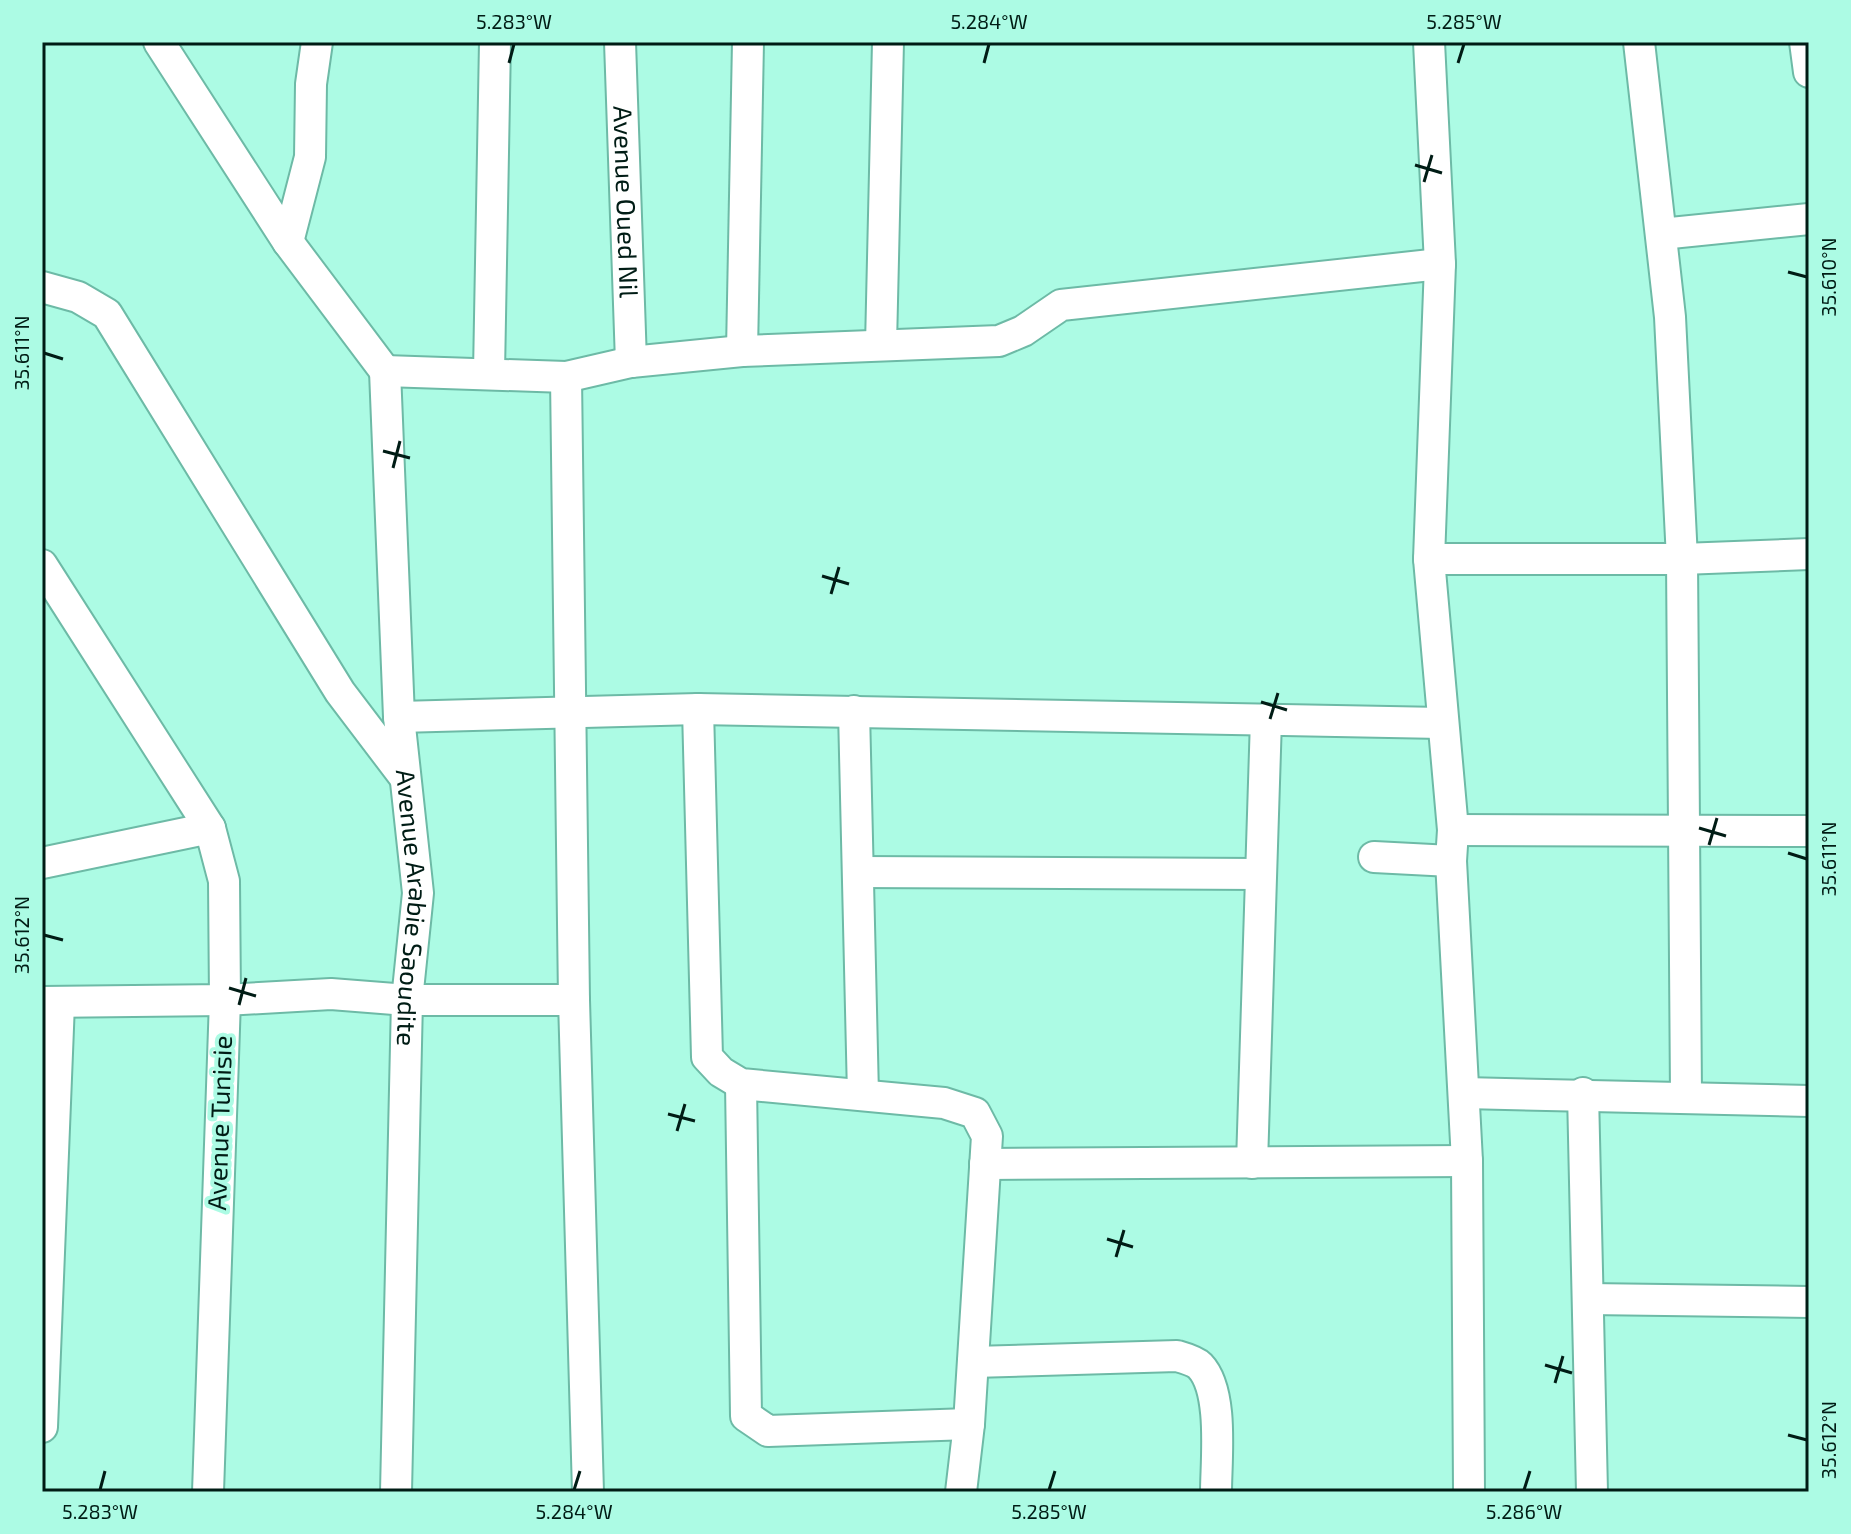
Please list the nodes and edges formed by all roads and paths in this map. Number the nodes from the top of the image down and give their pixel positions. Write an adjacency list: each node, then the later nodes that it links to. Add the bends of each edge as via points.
1 (159, 42): 13 (street)
2 (317, 42): 13 (street, via 310,157)
3 (495, 42): 20 (street)
4 (620, 42): 18 (street, Avenue Oued Nil)
5 (748, 42): 17 (street)
6 (888, 42): 16 (street)
7 (1429, 42): 14 (street)
8 (1639, 42): 12 (street)
9 (1805, 42): 10 (street)
10 (1809, 72)
11 (1809, 219): 12 (street)
12 (1661, 234): 24 (street)
13 (288, 242): 19 (street)
14 (1440, 264): 16 (street, via 1061,305 999,341); 23 (street)
15 (42, 287): 32 (street, via 78,297 107,314 340,692)
16 (881, 345): 17 (street)
17 (742, 351): 18 (street)
18 (631, 362): 21 (street)
19 (385, 371): 20 (street); 29 (street, Avenue Arabie Saoudite)
20 (489, 373): 21 (street)
21 (566, 377): 28 (street)
22 (1809, 554): 24 (street)
23 (1429, 559): 24 (street); 31 (street)
24 (1682, 559): 35 (street)
25 (42, 565): 33 (street, Avenue Tunisie)
26 (698, 709): 27 (street); 28 (street); 46 (street, via 707,1057)
27 (854, 711): 30 (street); 40 (street)
28 (570, 714): 29 (street); 44 (street)
29 (399, 717): 32 (street, Avenue Arabie Saoudite)
30 (1266, 719): 31 (street); 41 (street)
31 (1442, 723): 34 (street)
32 (403, 775): 43 (street, Avenue Arabie Saoudite, via 418,893)
33 (210, 828): 38 (street); 42 (street, Avenue Tunisie, via 224,881)
34 (1453, 830): 35 (street); 39 (street)
35 (1685, 830): 36 (street); 50 (street)
36 (1809, 831)
37 (1374, 857): 39 (street)
38 (45, 859)
39 (1451, 861): 47 (street)
40 (858, 872): 41 (street); 49 (street)
41 (1260, 874): 53 (street)
42 (225, 1000): 43 (street, via 331,994); 45 (street); 60 (street, Avenue Tunisie)
43 (407, 1000): 44 (street); 61 (street, Avenue Arabie Saoudite)
44 (574, 1000): 62 (street)
45 (51, 1003): 59 (street)
46 (741, 1084): 49 (street); 58 (street, via 746,1416 768,1431)
47 (1464, 1093): 48 (street); 52 (street)
48 (1583, 1093): 50 (street); 55 (street)
49 (863, 1095): 54 (street, via 944,1103 975,1113 987,1136)
50 (1686, 1096): 51 (street)
51 (1809, 1101)
52 (1467, 1161): 53 (street); 65 (street)
53 (1252, 1163): 54 (street)
54 (985, 1164): 57 (street)
55 (1588, 1299): 56 (street); 66 (street)
56 (1809, 1302)
57 (973, 1362): 58 (street); 64 (street, via 1177,1356 1200,1366 1216,1412)
58 (969, 1424): 63 (street)
59 (42, 1427)
60 (208, 1492)
61 (396, 1492)
62 (588, 1492)
63 (961, 1492)
64 (1216, 1492)
65 (1469, 1492)
66 (1592, 1492)

